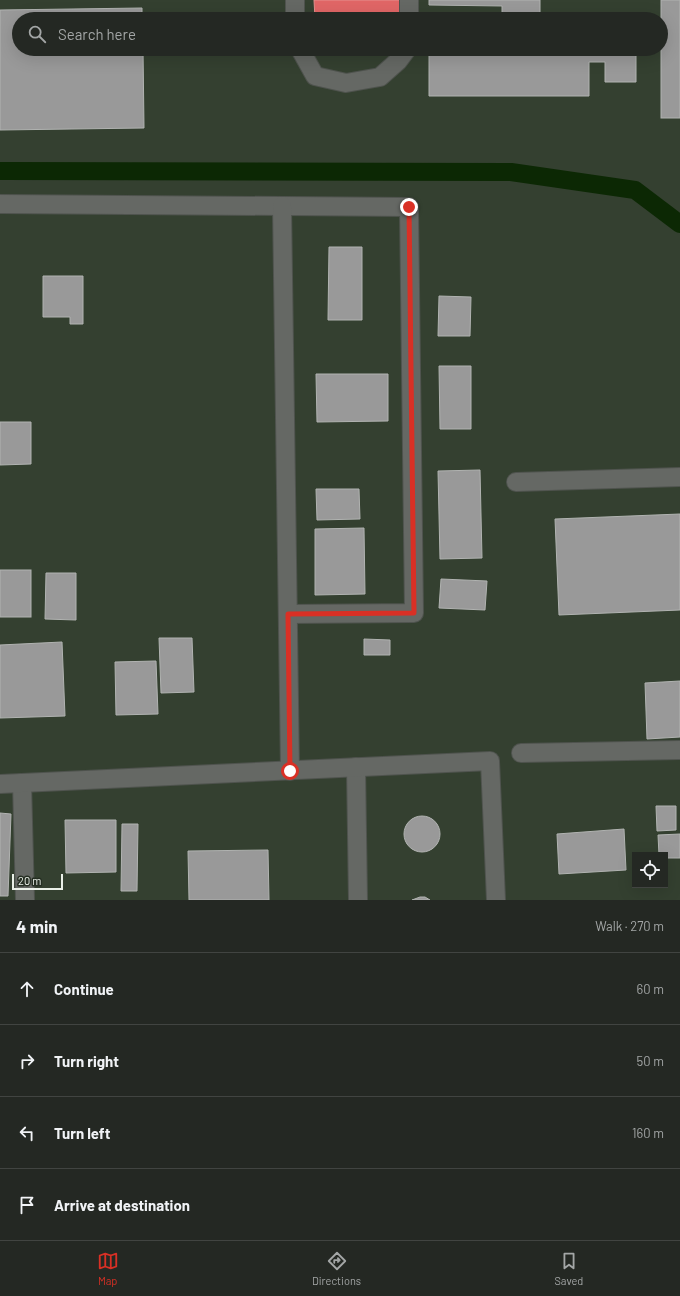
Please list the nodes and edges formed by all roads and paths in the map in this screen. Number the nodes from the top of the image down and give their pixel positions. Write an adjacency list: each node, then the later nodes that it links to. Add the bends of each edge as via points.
1 (295, 0): 3 (lane)
2 (409, 0): 4 (lane)
3 (295, 12)
4 (409, 12)
5 (304, 56): 6 (lane, via 315,76 346,83 380,77)
6 (402, 56)
7 (0, 204): 8 (lane)
8 (282, 206): 11 (lane); 11 (lane, via 409,207 414,613)
9 (680, 477): 10 (lane)
10 (516, 482)
11 (288, 614): 15 (lane)
12 (680, 750): 13 (lane)
13 (521, 753)
14 (356, 767): 15 (lane); 19 (lane); 20 (lane, via 490,761)
15 (290, 771): 16 (lane)
16 (22, 783): 17 (lane); 18 (lane)
17 (0, 784)
18 (25, 900)
19 (358, 900)
20 (496, 900)

